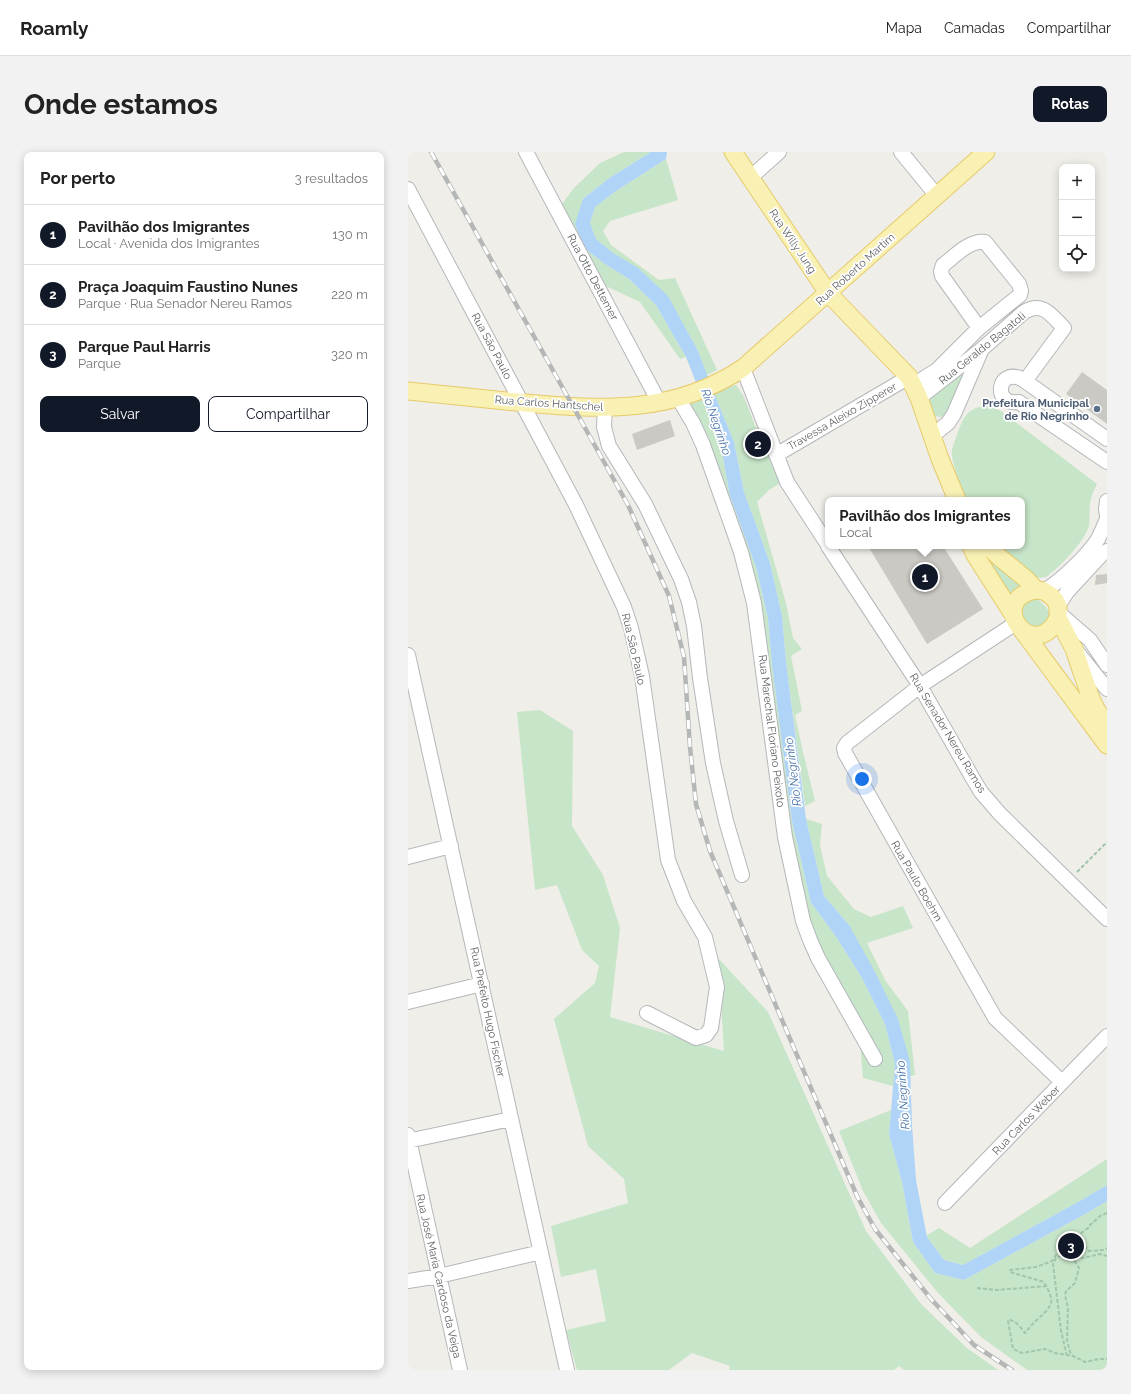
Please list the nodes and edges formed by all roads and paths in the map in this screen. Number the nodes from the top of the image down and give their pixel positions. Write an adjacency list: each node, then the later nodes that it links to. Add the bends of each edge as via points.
1 (526, 152): 18 (street, Rua Otto Dettemer)
2 (733, 152): 6 (main road, Rua Willy Jung)
3 (779, 152): 6 (street)
4 (901, 152): 8 (street)
5 (986, 152): 8 (main road, Rua Roberto Martim)
6 (750, 178): 9 (main road, Rua Willy Jung)
7 (408, 189): 17 (street, Rua São Paulo)
8 (937, 196): 9 (main road, Rua Roberto Martim)
9 (828, 293): 12 (main road, Rua Roberto Martim); 14 (main road, Rua Willy Jung)
10 (979, 328): 10 (street, via 1020,295 1021,290 985,242 980,241 973,242 943,266 941,271); 14 (street, via 937,370)
11 (982, 349): 13 (street, Rua Geraldo Bagatoli, via 1024,312 1031,308 1046,310 1064,328); 14 (street, Rua Geraldo Bagatoli); 20 (street, via 954,414 948,423)
12 (743, 368): 16 (main road, Rua Roberto Martim, via 721,381); 22 (street, Rua Senador Nereu Ramos)
13 (1025, 381): 21 (street); 23 (street, via 1017,376 1006,378 1000,388 1004,398 1008,402 1019,402)
14 (914, 386): 20 (main road); 22 (street, Travessa Aleixo Zipperer)
15 (408, 391): 17 (main road, Rua Carlos Hantschel)
16 (683, 397): 18 (main road, Rua Carlos Hantschel); 53 (street, Rua Marechal Floriano Peixoto, via 741,552 754,603 786,837 803,921 818,958)
17 (522, 402): 19 (main road, Rua Carlos Hantschel); 51 (street, Rua São Paulo, via 608,572 629,621 642,676 668,860 684,901 704,937 717,987 710,1028 706,1035 696,1038)
18 (659, 402): 19 (main road, Rua Carlos Hantschel)
19 (605, 408): 46 (street, via 604,427 610,446 645,504 681,579 689,602 713,763)
20 (932, 436): 24 (main road)
21 (1107, 439)
22 (776, 455): 27 (street, Rua Senador Nereu Ramos, via 787,482)
23 (1107, 462)
24 (956, 497)
25 (1107, 501): 26 (street)
26 (1107, 518): 32 (street, via 1093,546 1052,587)
27 (825, 541)
28 (830, 549): 38 (street, Rua Senador Nereu Ramos)
29 (973, 549): 34 (main road)
30 (991, 549): 32 (main road)
31 (1107, 551): 33 (street, via 1067,592)
32 (1040, 590): 33 (main road, via 1055,600); 34 (main road, via 1028,591 1016,601 1014,608)
33 (1058, 612): 34 (main road, via 1054,626 1039,635 1030,634); 35 (main road); 37 (street, via 1090,640)
34 (1017, 623): 38 (street, Rua Paulo Boehm); 42 (main road)
35 (1074, 649): 39 (street); 41 (main road, via 1091,699)
36 (408, 654): 40 (street, Rua Prefeito Hugo Fischer)
37 (1107, 665)
38 (920, 686): 47 (street, Rua Senador Nereu Ramos, via 982,792 1000,814); 54 (street, Rua Paulo Boehm, via 847,743 845,753 995,1018)
39 (1107, 689)
40 (414, 707): 44 (street, Rua Prefeito Hugo Fischer)
41 (1107, 726)
42 (1107, 745)
43 (1107, 842): 47 (path)
44 (451, 846): 45 (street); 49 (street, Rua Prefeito Hugo Fischer)
45 (408, 857)
46 (742, 875)
47 (1068, 881): 48 (street, Rua Senador Nereu Ramos)
48 (1107, 919)
49 (482, 984): 50 (street); 55 (street, Rua Prefeito Hugo Fischer)
50 (408, 1002)
51 (647, 1013)
52 (1107, 1036): 54 (street, Rua Carlos Weber)
53 (875, 1059)
54 (1062, 1082): 57 (street, Rua Carlos Weber)
55 (511, 1119): 56 (street); 62 (street, Rua Prefeito Hugo Fischer)
56 (408, 1139): 65 (street, Rua José Maria Cardoso da Veiga)
57 (945, 1203)
58 (1107, 1213): 59 (path)
59 (1076, 1237): 60 (path); 61 (path, via 1089,1251)
60 (1068, 1244): 63 (path); 67 (path, via 1060,1249 1052,1261 1036,1267 1010,1270 1044,1282)
61 (1107, 1248)
62 (540, 1252): 65 (street); 73 (street, Rua Prefeito Hugo Fischer)
63 (1070, 1254): 64 (path, via 1083,1258 1100,1254); 69 (path, via 1062,1254 1056,1258 1052,1266); 70 (path, via 1079,1268 1075,1283 1065,1294 1068,1308 1067,1340)
64 (1107, 1256)
65 (439, 1276): 66 (street); 72 (street, Rua José Maria Cardoso da Veiga)
66 (408, 1281)
67 (1046, 1286): 68 (path, via 997,1290); 69 (path, via 1052,1304 1024,1333 1012,1320 1008,1320 1013,1349 1022,1353 1045,1349)
68 (977, 1288)
69 (1067, 1356): 70 (path)
70 (1073, 1356): 71 (path, via 1085,1362)
71 (1107, 1359)
72 (460, 1370)
73 (567, 1370)

